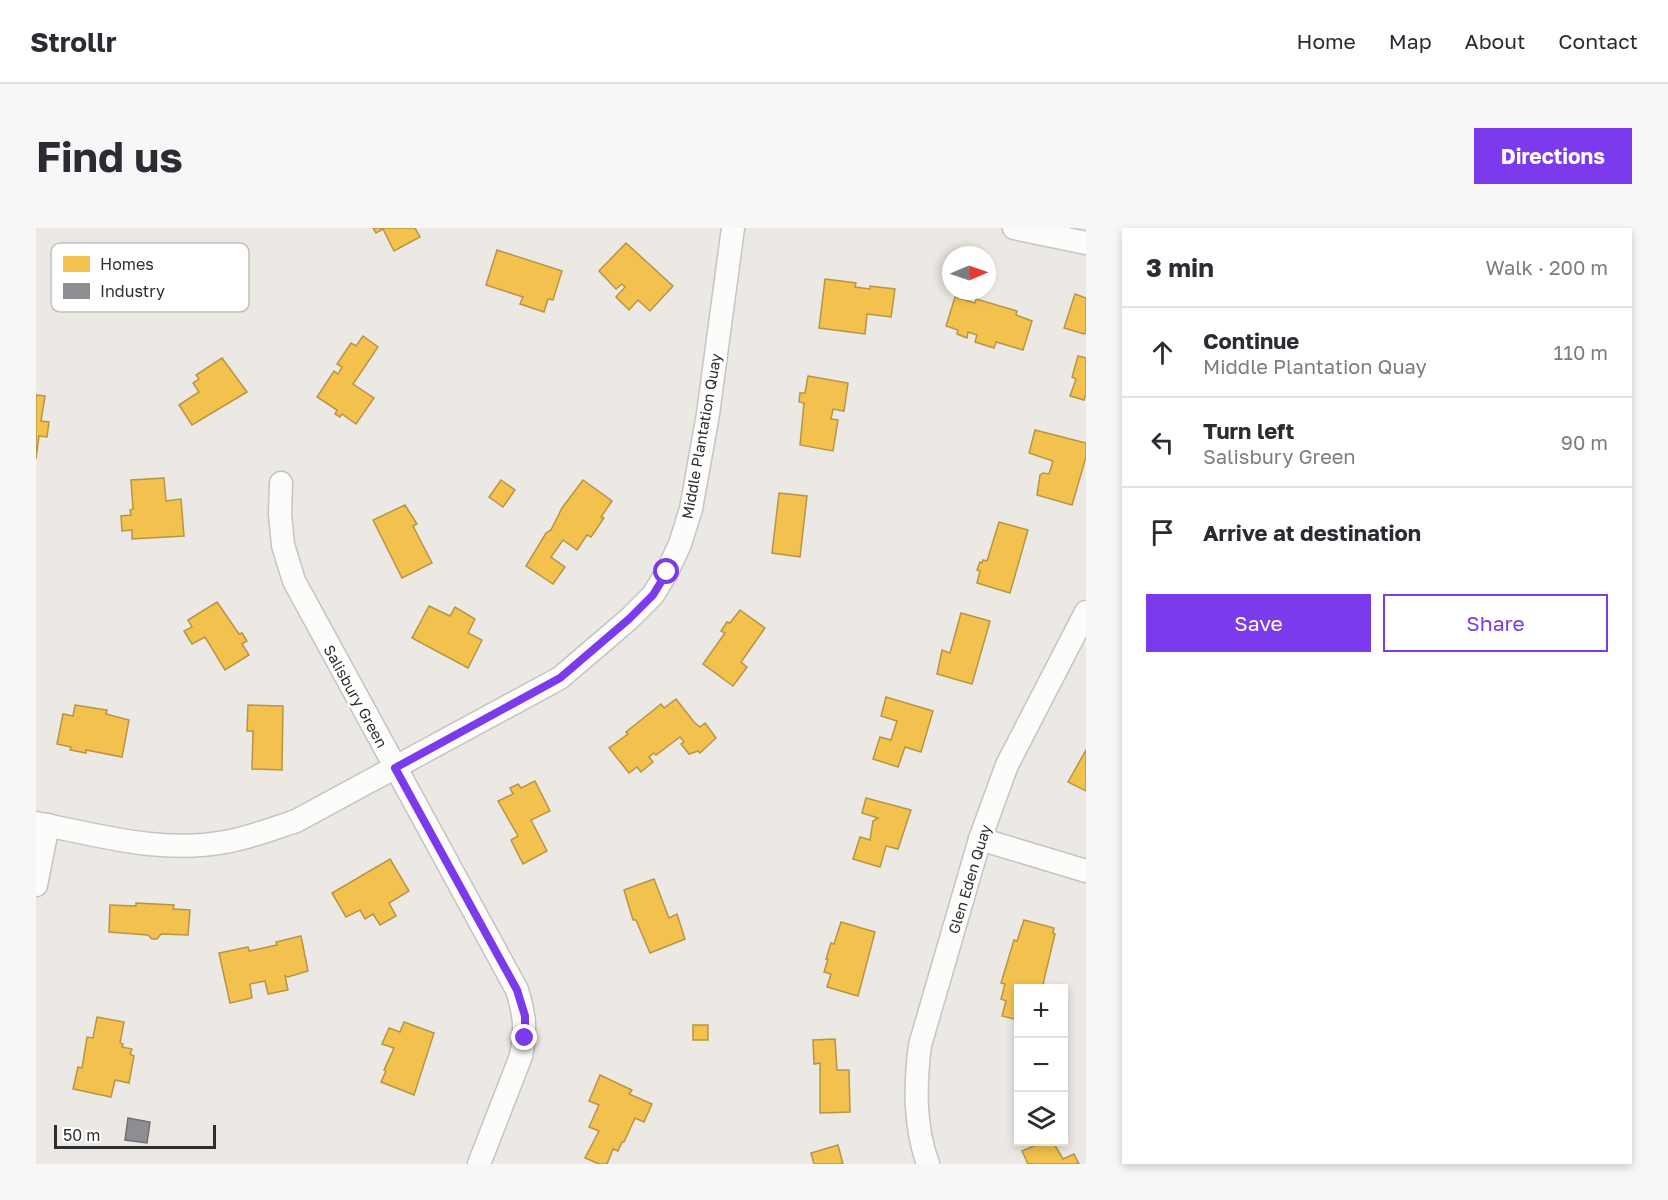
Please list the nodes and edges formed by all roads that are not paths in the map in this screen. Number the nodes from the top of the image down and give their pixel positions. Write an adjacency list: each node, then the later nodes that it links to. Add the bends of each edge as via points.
1 (733, 228): 6 (street, Middle Plantation Quay, via 691,509 680,544 653,595 560,678)
2 (1014, 228): 3 (street)
3 (1086, 243)
4 (281, 483): 6 (street, Salisbury Green, via 283,545 294,581)
5 (1086, 612): 8 (street, Glen Eden Quay, via 1007,765)
6 (395, 768): 7 (street, Middle Plantation Quay, via 296,821 223,842 177,846 139,843); 11 (street, Salisbury Green, via 517,990 525,1016 521,1056)
7 (42, 824): 10 (street)
8 (980, 838): 9 (street); 12 (street, Glen Eden Quay, via 920,1045 917,1114)
9 (1086, 872)
10 (36, 885)
11 (479, 1164)
12 (928, 1164)

